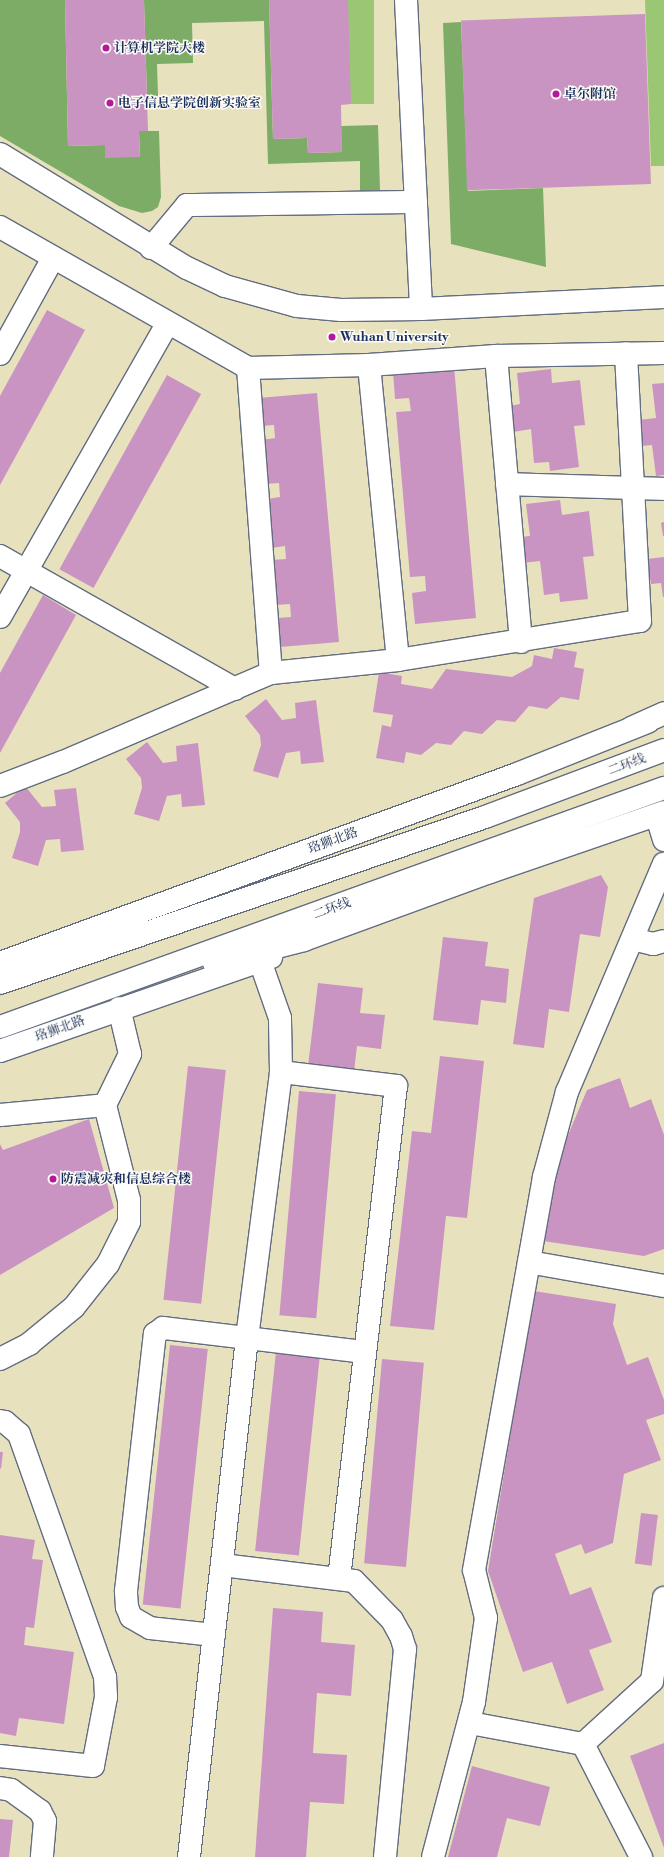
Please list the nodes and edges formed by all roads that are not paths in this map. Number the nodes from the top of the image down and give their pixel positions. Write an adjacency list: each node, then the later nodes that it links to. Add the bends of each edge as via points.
1 (406, 0): 3 (main road)
2 (0, 154): 5 (main road)
3 (416, 202): 5 (main road, via 187,205); 8 (main road)
4 (0, 227): 6 (main road)
5 (151, 248): 8 (main road, via 225,286 297,306 341,310)
6 (53, 258): 9 (main road); 12 (main road)
7 (664, 297): 8 (main road)
8 (421, 309)
9 (167, 324): 15 (main road); 20 (main road)
10 (664, 352): 11 (main road)
11 (626, 353): 13 (main road); 17 (main road)
12 (0, 354)
13 (496, 356): 14 (main road); 16 (main road)
14 (369, 365): 15 (main road); 23 (main road)
15 (248, 368): 24 (main road)
16 (507, 484): 17 (main road); 22 (main road)
17 (632, 488): 18 (main road); 22 (main road, via 640,621)
18 (664, 489)
19 (0, 556): 20 (main road)
20 (26, 571): 21 (main road); 25 (main road)
21 (0, 617)
22 (521, 642): 23 (main road)
23 (398, 660): 24 (main road)
24 (271, 673): 25 (main road)
25 (234, 689): 28 (main road)
26 (664, 714): 35 (main road, 珞狮北路, via 517,774)
27 (664, 750): 37 (main road, 二环线, via 485,817)
28 (0, 786)
29 (664, 788): 36 (main road, 二环线)
30 (663, 823): 34 (main road, 珞狮北路); 36 (main road, via 490,872 304,940 245,957)
31 (664, 864): 32 (main road)
32 (634, 938): 33 (main road, via 653,944); 44 (main road, via 567,1092 544,1177)
33 (664, 942)
34 (260, 961): 38 (main road, 珞狮北路); 41 (main road, via 280,1018)
35 (0, 963)
36 (135, 980): 39 (main road, 二环线)
37 (0, 983)
38 (119, 1008): 40 (main road, 珞狮北路); 42 (main road, via 130,1054)
39 (0, 1027)
40 (0, 1051)
41 (281, 1072): 46 (main road); 47 (main road, via 396,1086)
42 (105, 1105): 43 (main road); 48 (main road, via 129,1200 129,1222 120,1244 93,1285 74,1307 29,1344)
43 (0, 1115)
44 (529, 1262): 45 (main road); 55 (main road, via 474,1570 486,1618)
45 (664, 1286)
46 (247, 1338): 47 (main road); 50 (main road); 53 (main road, via 163,1328 155,1334 126,1591 131,1617 141,1624 150,1628)
47 (365, 1352): 51 (main road)
48 (0, 1359)
49 (0, 1421): 57 (main road, via 19,1434 105,1677 106,1697 93,1766)
50 (222, 1565): 51 (main road); 53 (main road)
51 (339, 1578): 61 (main road, via 354,1582 392,1620 405,1649)
52 (664, 1598): 54 (main road)
53 (214, 1635): 60 (main road)
54 (658, 1687): 56 (main road)
55 (470, 1723): 56 (main road); 62 (main road)
56 (583, 1744): 63 (main road)
57 (0, 1756)
58 (0, 1788): 59 (main road, via 11,1790 40,1811 45,1822)
59 (42, 1857)
60 (189, 1857)
61 (385, 1857)
62 (433, 1857)
63 (641, 1857)

